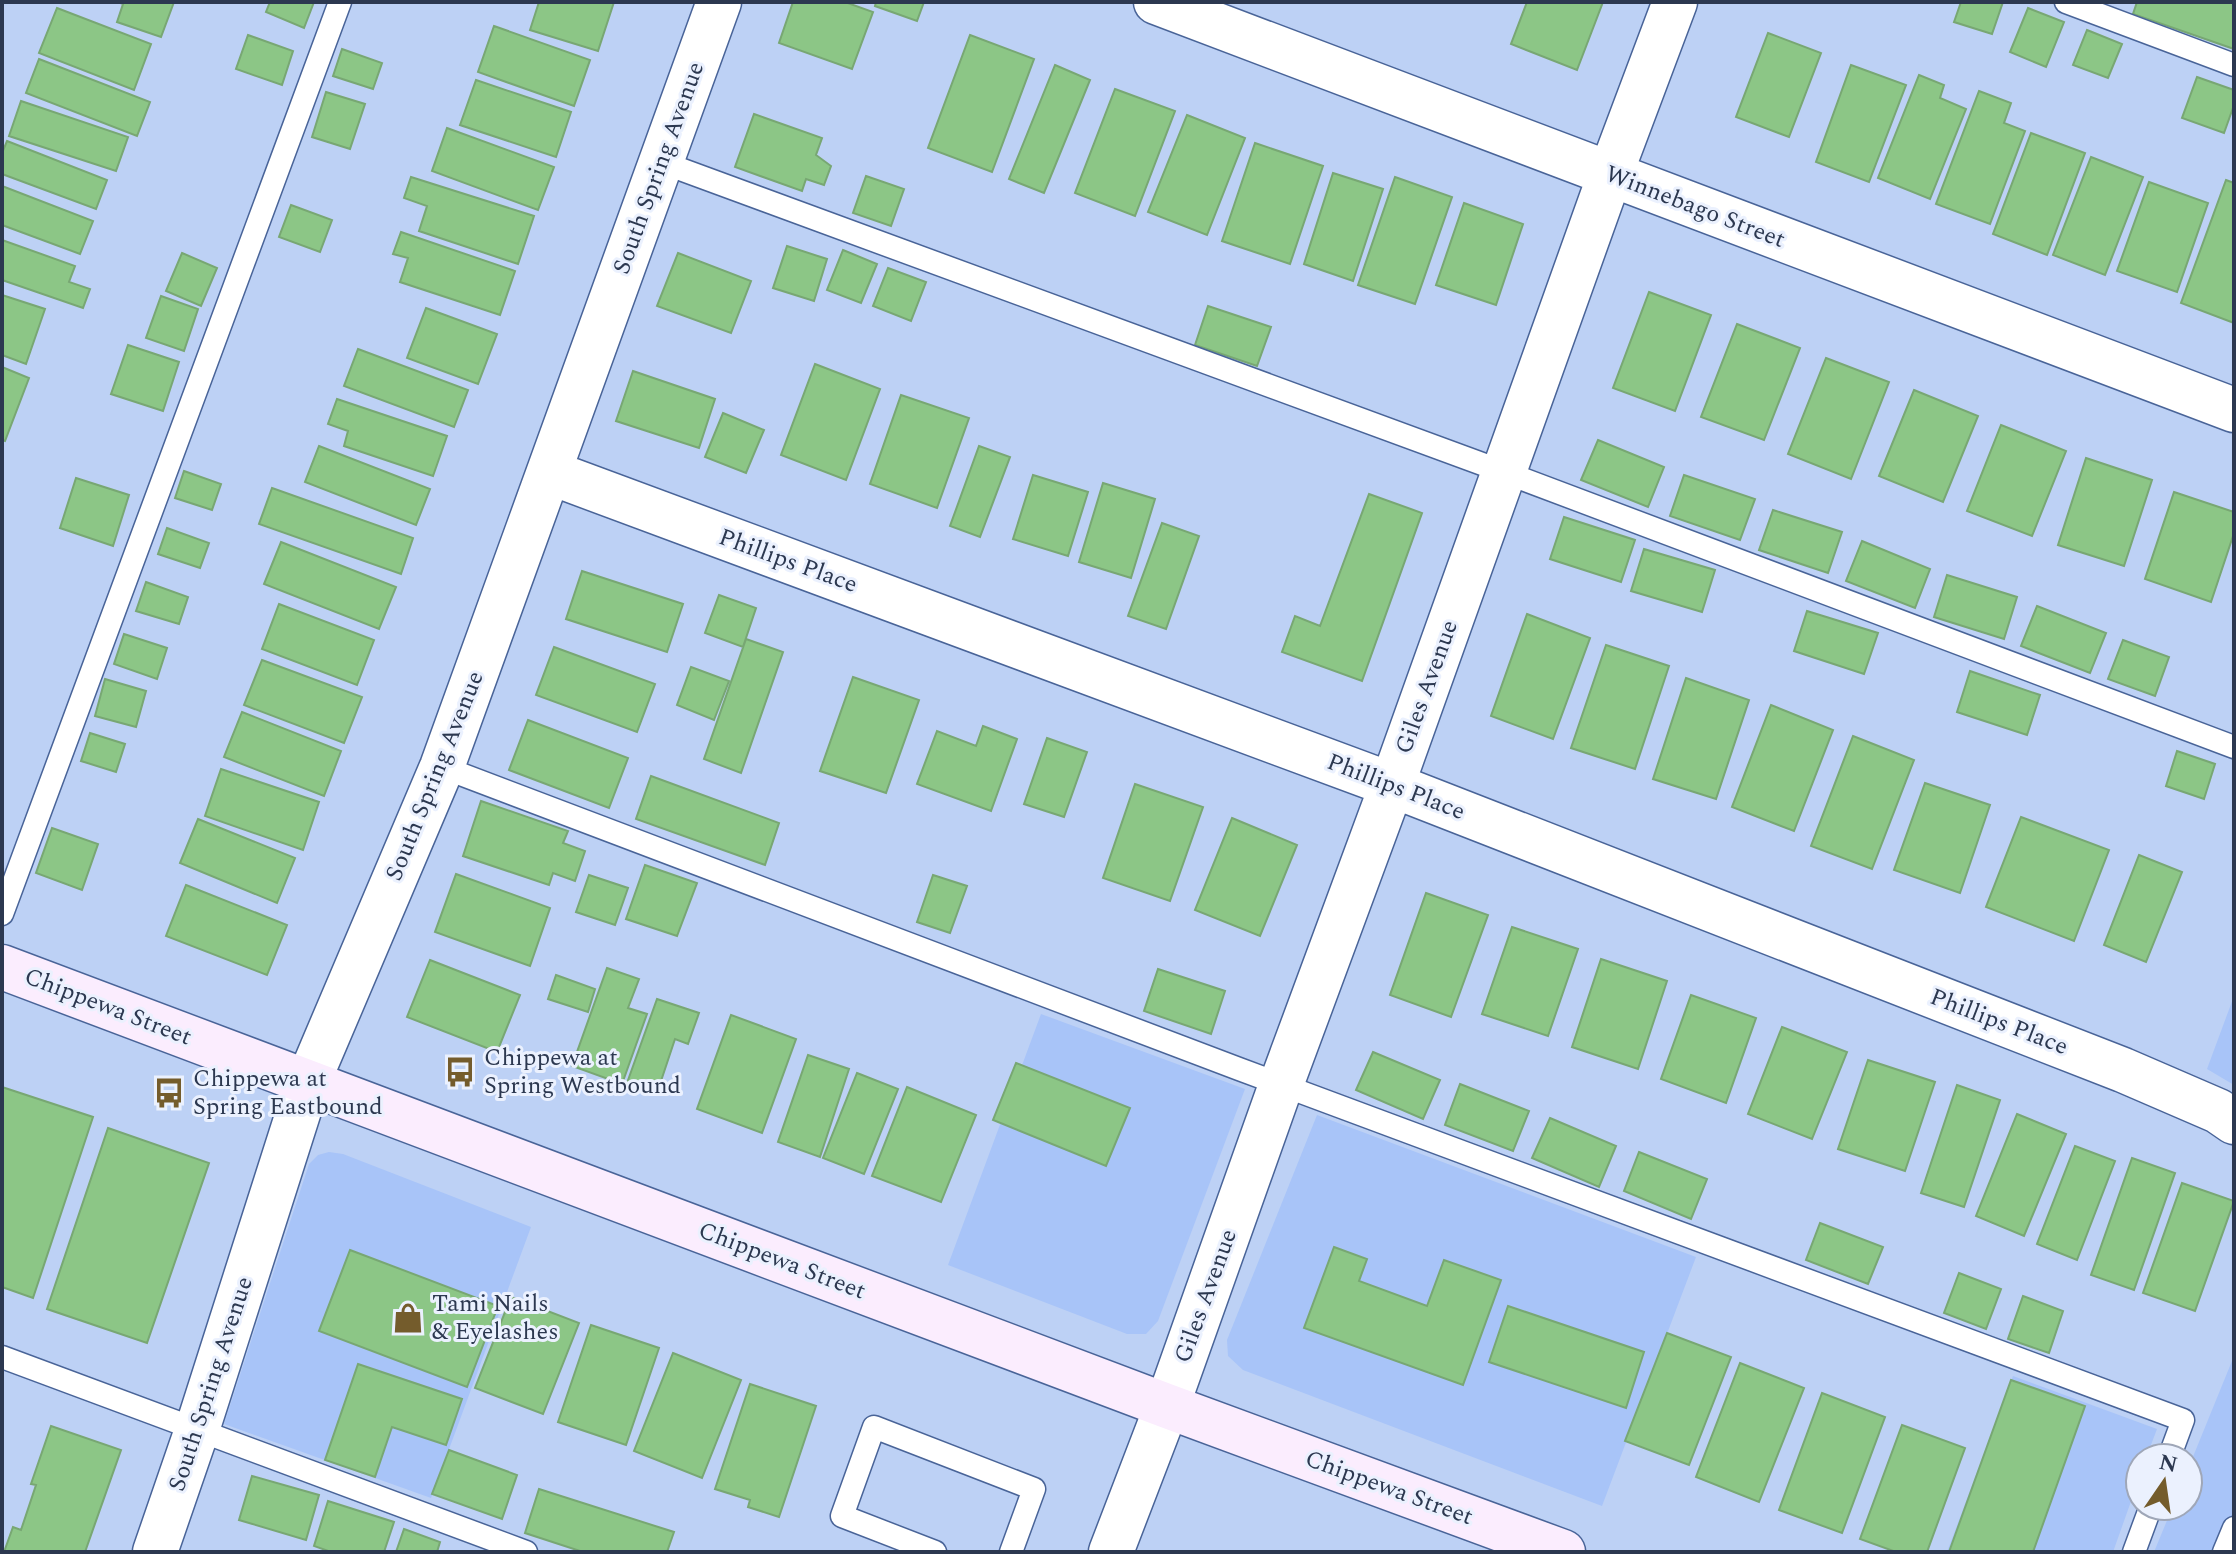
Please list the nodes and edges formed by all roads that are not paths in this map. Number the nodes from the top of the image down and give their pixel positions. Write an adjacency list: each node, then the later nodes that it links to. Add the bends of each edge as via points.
1 (340, 2): 15 (lane)
2 (719, 2): 7 (street, South Spring Avenue)
3 (1156, 2): 8 (street, Winnebago Street)
4 (1675, 2): 8 (street, Giles Avenue)
5 (2066, 2): 6 (lane)
6 (2234, 65)
7 (661, 162): 10 (street, South Spring Avenue); 11 (lane)
8 (1610, 175): 9 (street, Winnebago Street); 11 (street, Giles Avenue)
9 (2234, 410)
10 (549, 472): 13 (street, South Spring Avenue); 14 (street, Phillips Place)
11 (1504, 472): 12 (lane); 14 (street, Giles Avenue)
12 (2234, 747)
13 (442, 767): 17 (street, South Spring Avenue); 18 (lane)
14 (1392, 785): 18 (street, Giles Avenue); 19 (street, Phillips Place, via 2123,1070)
15 (2, 914)
16 (2, 967): 17 (main road, Chippewa Street)
17 (308, 1082): 21 (main road, Chippewa Street); 22 (street, South Spring Avenue)
18 (1281, 1085): 21 (street, Giles Avenue); 23 (lane, via 2183,1420)
19 (2234, 1122)
20 (2, 1357): 22 (lane)
21 (1167, 1406): 30 (street, Giles Avenue); 31 (main road, Chippewa Street)
22 (197, 1430): 26 (street, South Spring Avenue); 27 (lane)
23 (2175, 1442)
24 (2145, 1522): 32 (lane)
25 (2234, 1528): 33 (lane)
26 (155, 1552)
27 (526, 1552)
28 (935, 1552): 29 (lane, via 842,1516 874,1427 1034,1489)
29 (1011, 1552)
30 (1111, 1552)
31 (1563, 1552)
32 (2134, 1552)
33 (2224, 1552)

